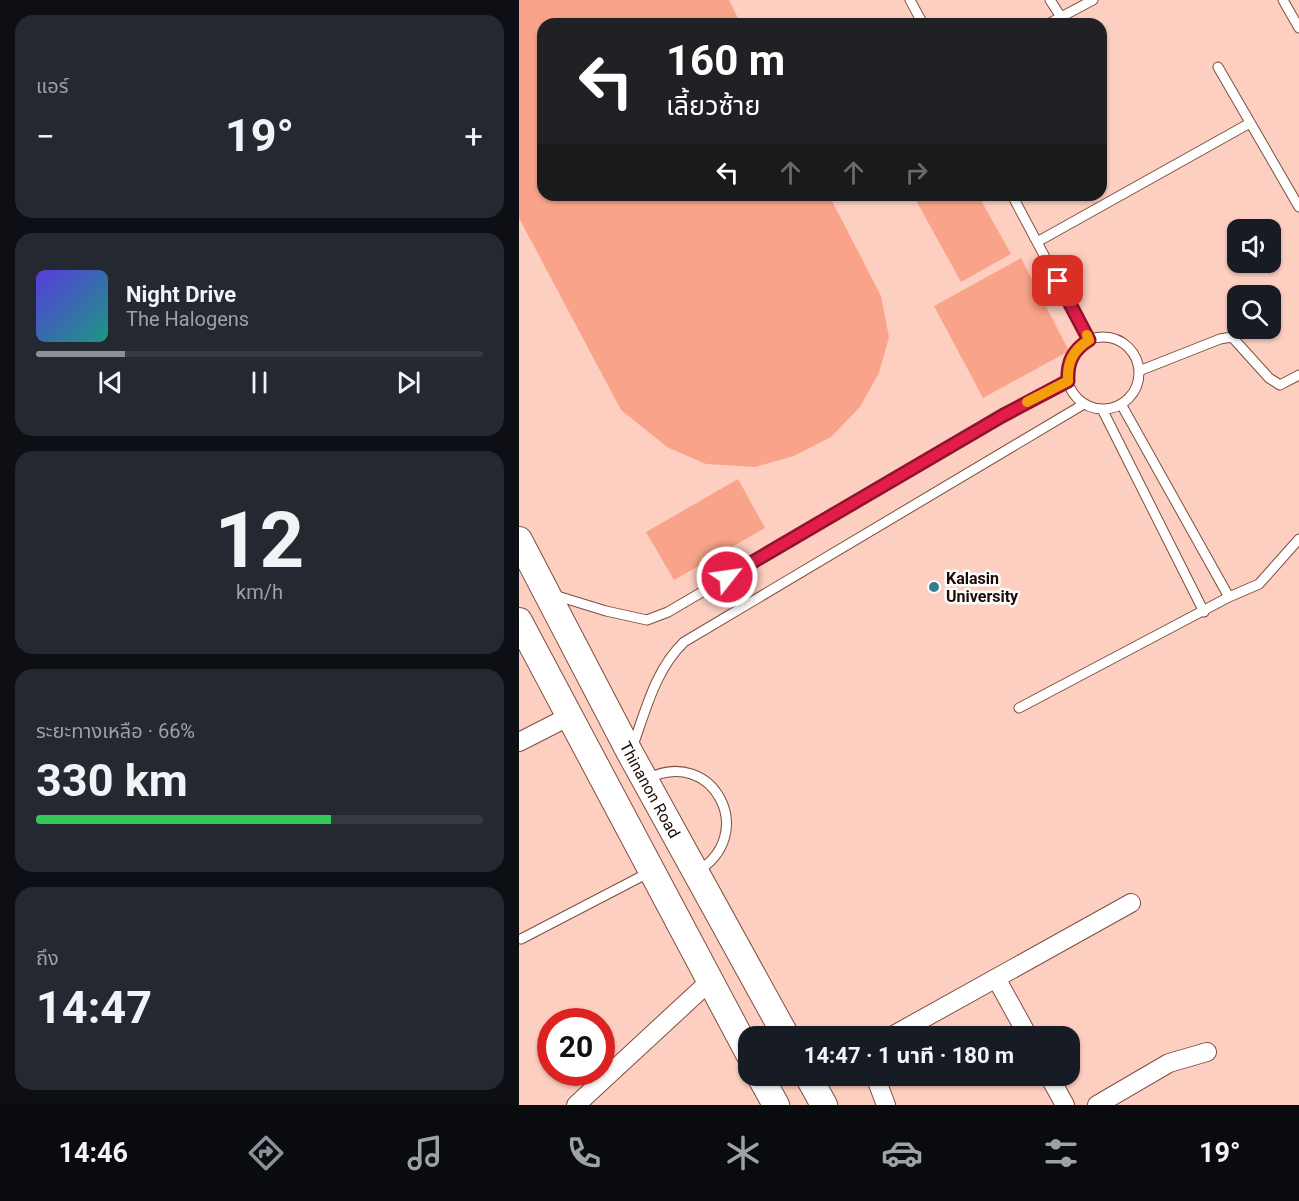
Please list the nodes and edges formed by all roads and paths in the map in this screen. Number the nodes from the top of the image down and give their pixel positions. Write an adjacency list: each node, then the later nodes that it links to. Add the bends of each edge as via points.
1 (910, 0): 6 (lane)
2 (1050, 0): 5 (lane)
3 (1093, 0): 5 (lane)
4 (1283, 0): 7 (lane)
5 (1061, 17)
6 (920, 18)
7 (1299, 27)
8 (1218, 67): 9 (lane)
9 (1250, 123): 11 (lane); 12 (lane)
10 (1015, 201): 12 (lane)
11 (1299, 207)
12 (1037, 242): 13 (lane)
13 (1089, 340): 14 (lane, via 1118,340 1133,353); 16 (lane, via 1074,352 1067,370)
14 (1139, 371): 15 (lane, via 1231,337 1280,385); 18 (lane, via 1135,390)
15 (1299, 375)
16 (1068, 381): 17 (lane, via 1076,398); 22 (lane, via 668,612 647,620)
17 (1084, 404): 19 (lane); 29 (lane, via 684,642 659,674)
18 (1121, 404): 19 (lane); 23 (lane)
19 (1102, 409): 24 (lane)
20 (1299, 539): 23 (lane, via 1259,584)
21 (519, 540): 22 (main road, Thinanon Road)
22 (544, 591): 29 (main road, Thinanon Road)
23 (1229, 597): 24 (lane)
24 (1204, 612): 26 (lane)
25 (519, 622): 27 (main road)
26 (1019, 708)
27 (570, 716): 28 (street); 31 (main road)
28 (519, 742)
29 (630, 753): 30 (main road, Thinanon Road)
30 (645, 780): 32 (main road, Thinanon Road); 32 (lane, via 668,771 687,772 704,780 720,798 727,822 724,840 715,856)
31 (650, 872): 34 (lane); 36 (main road)
32 (696, 872): 37 (main road, Thinanon Road)
33 (1131, 903): 35 (street)
34 (522, 939)
35 (996, 978): 38 (street); 39 (street)
36 (710, 981): 40 (main road); 46 (street)
37 (781, 1026)
38 (910, 1026)
39 (1022, 1026)
40 (738, 1033)
41 (1207, 1052): 51 (street, via 1169,1063)
42 (766, 1086): 47 (main road)
43 (814, 1086): 48 (main road)
44 (879, 1086): 49 (street)
45 (1055, 1086): 50 (street)
46 (576, 1105)
47 (776, 1105)
48 (824, 1105)
49 (886, 1105)
50 (1065, 1105)
51 (1097, 1105)

